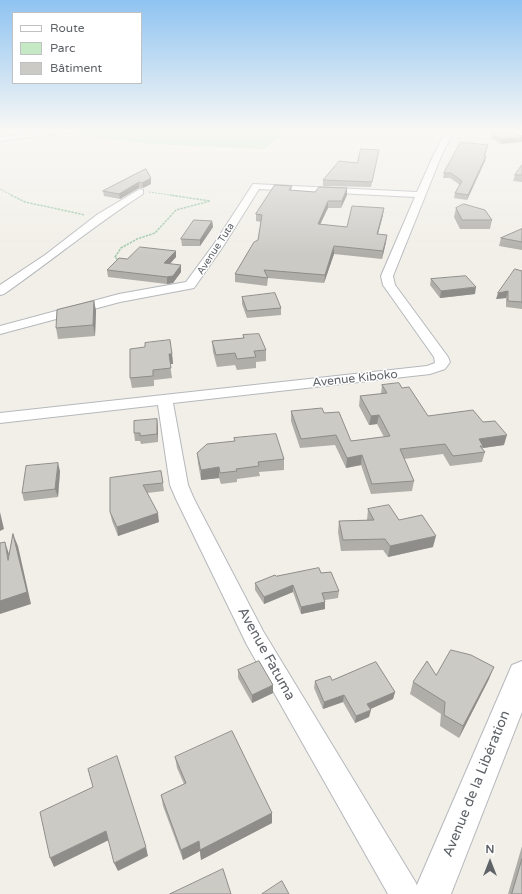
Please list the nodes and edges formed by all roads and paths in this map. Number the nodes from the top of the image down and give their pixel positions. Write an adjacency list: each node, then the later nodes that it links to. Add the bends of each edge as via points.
1 (431, 172): 4 (street, Avenue Kiboko)
2 (0, 189): 5 (path, via 25,202 88,216)
3 (140, 192): 5 (street); 6 (path, via 210,201 176,210 155,232 122,248 115,257)
4 (421, 195): 8 (street, Avenue Tuta, via 256,186 220,245 190,285 119,298); 9 (street, Avenue Kiboko, via 386,279 441,357 443,362 440,366 430,370)
5 (102, 216): 7 (street)
6 (122, 264)
7 (0, 291)
8 (0, 330)
9 (165, 400): 10 (street, Avenue Kiboko); 12 (street, Avenue Fatuma, via 179,485 185,499 254,638)
10 (0, 418)
11 (522, 674): 13 (street, Avenue de la Libération)
12 (405, 894)
13 (432, 894)

